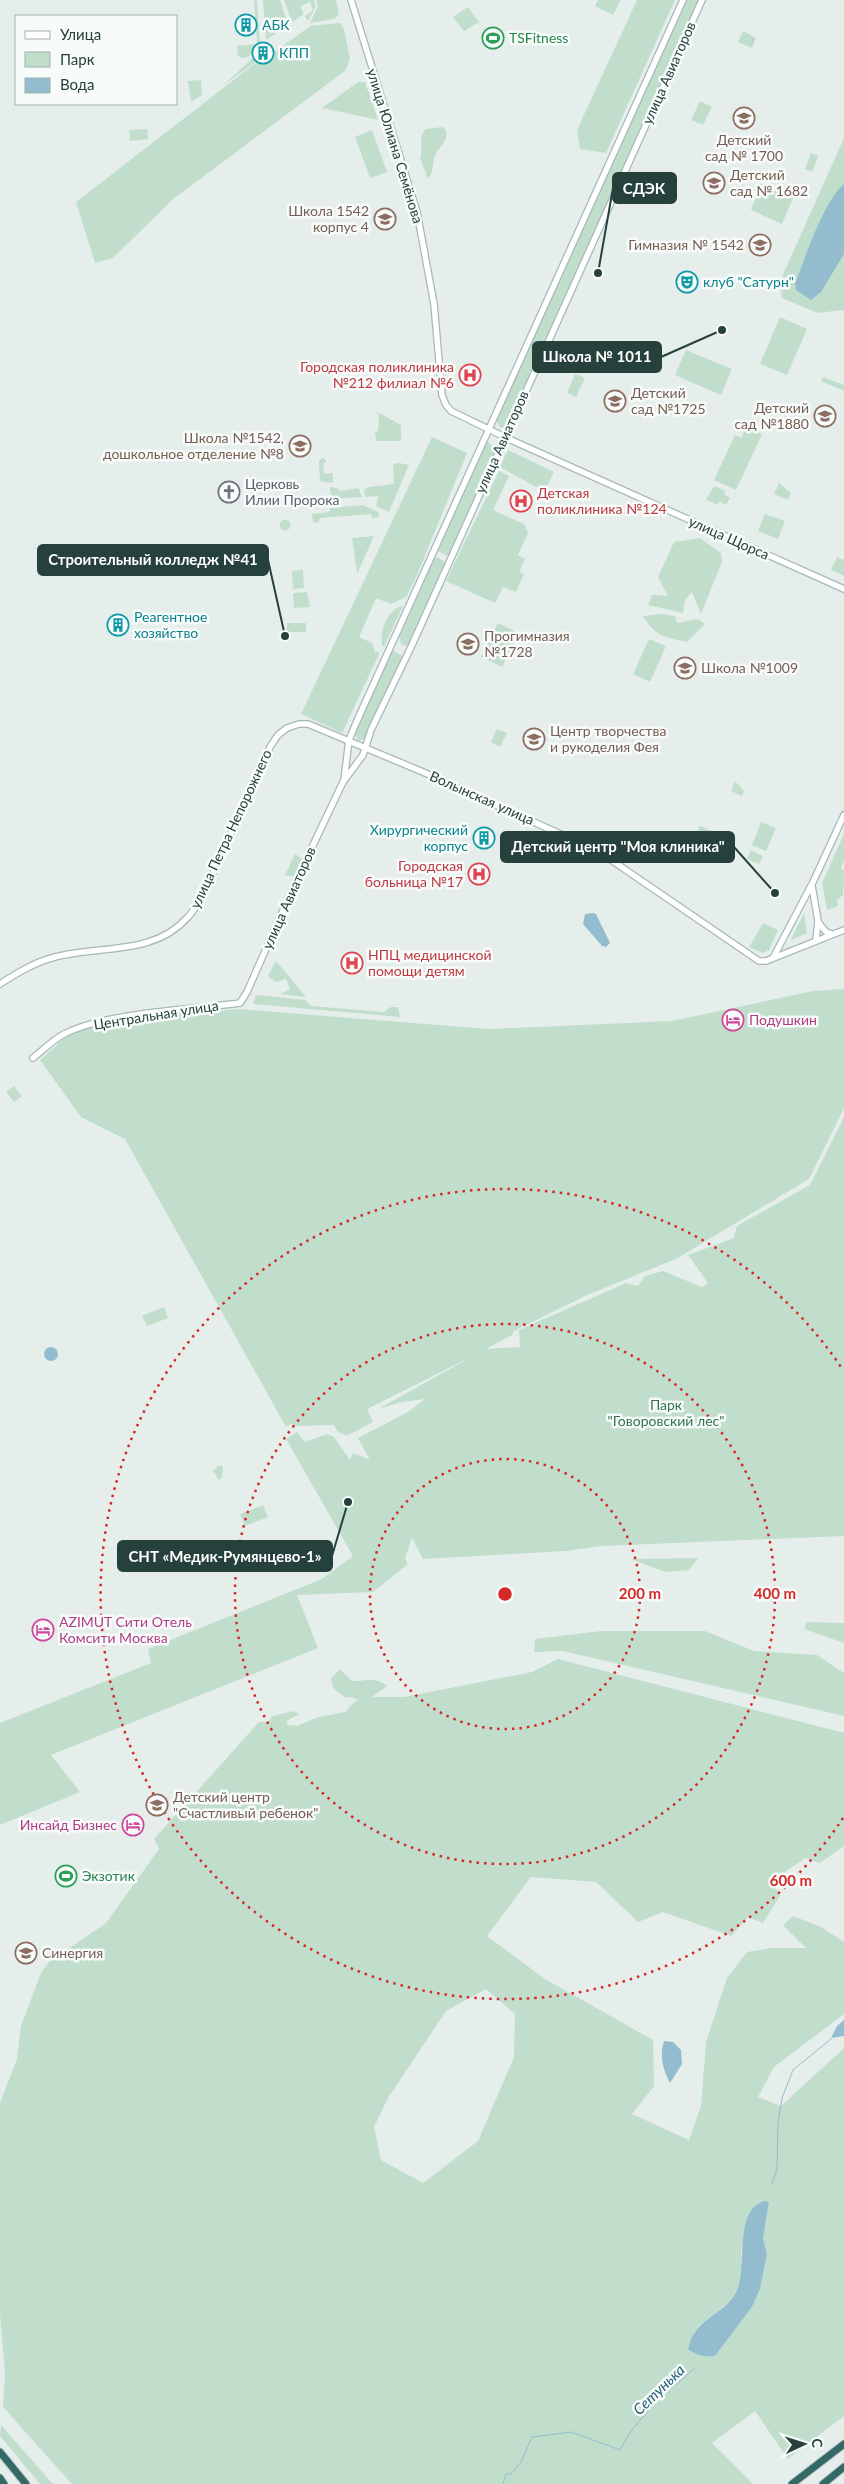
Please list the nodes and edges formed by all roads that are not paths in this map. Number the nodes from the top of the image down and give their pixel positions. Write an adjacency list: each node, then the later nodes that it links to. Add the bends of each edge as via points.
1 (351, 0): 4 (street, улица Юлиана Семёнова, via 417,212 434,304 444,400 452,411)
2 (683, 0): 4 (street, улица Авиаторов)
3 (702, 0): 5 (street, улица Авиаторов)
4 (487, 429): 5 (street, улица Юлиана Семёнова); 7 (street, улица Авиаторов)
5 (505, 437): 6 (street, улица Щорса); 8 (street, улица Авиаторов)
6 (844, 589)
7 (350, 740): 8 (street); 9 (street, улица Авиаторов); 19 (street, улица Петра Непорожнего, via 308,724 294,725 278,735 202,895 189,917 171,933 150,944 53,957 21,970)
8 (365, 747): 9 (street, улица Авиаторов, via 363,755); 18 (street, Волынская улица, via 586,845 759,961)
9 (343, 782): 20 (street, улица Авиаторов, via 248,991 240,1003)
10 (844, 815): 11 (street)
11 (814, 880): 12 (street, via 812,896); 14 (street)
12 (818, 921): 15 (street, via 826,932); 16 (street)
13 (844, 930): 15 (street)
14 (788, 932): 17 (street, via 787,946); 18 (street)
15 (832, 934): 16 (street)
16 (816, 940): 17 (street)
17 (791, 951): 18 (street)
18 (773, 958)
19 (0, 984)
20 (228, 1004): 21 (street, Центральная улица, via 83,1026 62,1035)
21 (33, 1058)
22 (844, 2444): 28 (highway)
23 (0, 2452): 27 (highway)
24 (844, 2467): 29 (highway)
25 (0, 2478): 26 (highway)
26 (4, 2484)
27 (26, 2484)
28 (792, 2484)
29 (824, 2484)

